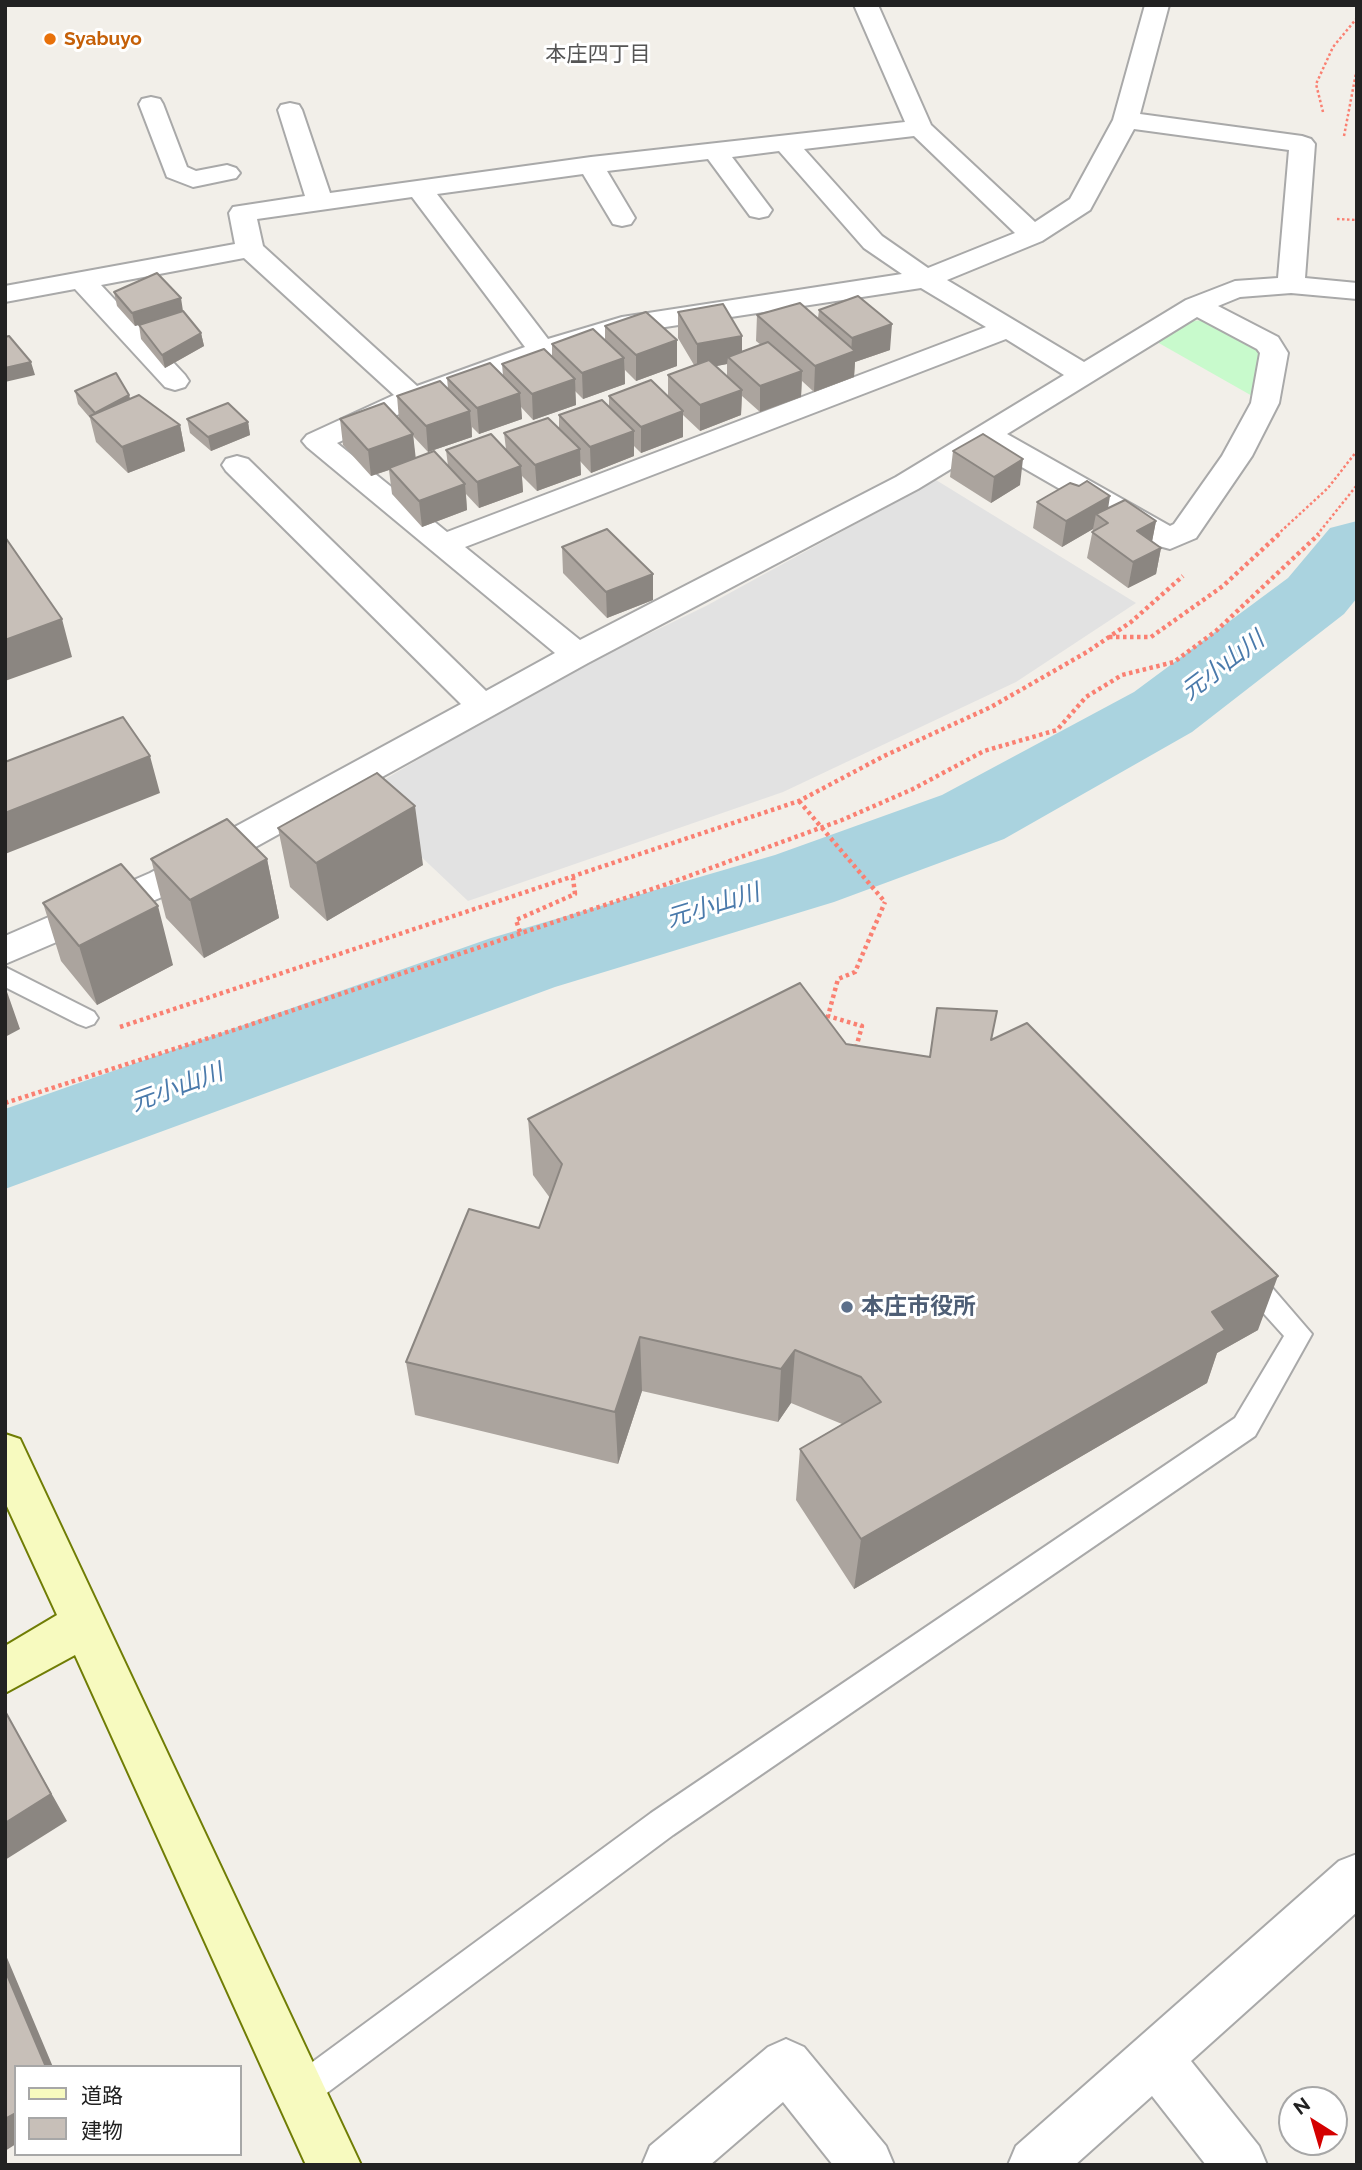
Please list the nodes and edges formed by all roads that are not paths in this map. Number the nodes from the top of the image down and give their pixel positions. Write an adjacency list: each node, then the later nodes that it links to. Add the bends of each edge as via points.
1 (866, 5): 6 (street)
2 (1157, 5): 5 (street)
3 (151, 104): 13 (street, via 176,172 193,179 225,161)
4 (290, 110): 11 (street)
5 (1126, 120): 15 (street, via 1081,204); 19 (street, via 1302,144)
6 (920, 128): 7 (street); 15 (street)
7 (786, 144): 8 (street); 18 (street, via 873,242)
8 (715, 151): 9 (street); 12 (street)
9 (591, 165): 10 (street); 14 (street)
10 (421, 191): 11 (street); 24 (street)
11 (320, 203): 13 (street)
12 (759, 210)
13 (242, 213): 16 (street)
14 (622, 218)
15 (1032, 235): 18 (street)
16 (250, 248): 17 (street); 27 (street)
17 (81, 279): 21 (street); 26 (street)
18 (926, 279): 23 (street); 24 (street, via 622,324)
19 (1292, 285): 20 (street); 22 (street, via 1236,289)
20 (1344, 290)
21 (5, 295)
22 (1196, 306): 25 (street); 28 (street, via 1268,343 1274,352 1265,403 1237,456 1185,531 1170,538)
23 (1007, 329): 25 (street); 30 (street)
24 (541, 351): 27 (street)
25 (1083, 374): 28 (street)
26 (175, 381)
27 (413, 397): 30 (street, via 317,440)
28 (984, 433): 31 (street, via 907,483)
29 (237, 465): 32 (street)
30 (442, 545): 31 (street)
31 (577, 655): 32 (street)
32 (483, 707): 33 (street, via 163,882)
33 (5, 951)
34 (5, 976): 35 (lane)
35 (86, 1017)
36 (1224, 1251): 42 (lane, via 1299,1334 1245,1426 662,1824)
37 (5, 1453): 38 (street)
38 (84, 1624): 39 (street); 42 (street)
39 (5, 1671)
40 (1357, 1879): 41 (street)
41 (1154, 2059): 46 (street); 47 (street)
42 (300, 2092): 43 (street)
43 (334, 2165)
44 (669, 2165): 45 (street, via 786,2064)
45 (867, 2165)
46 (1035, 2165)
47 (1240, 2165)

